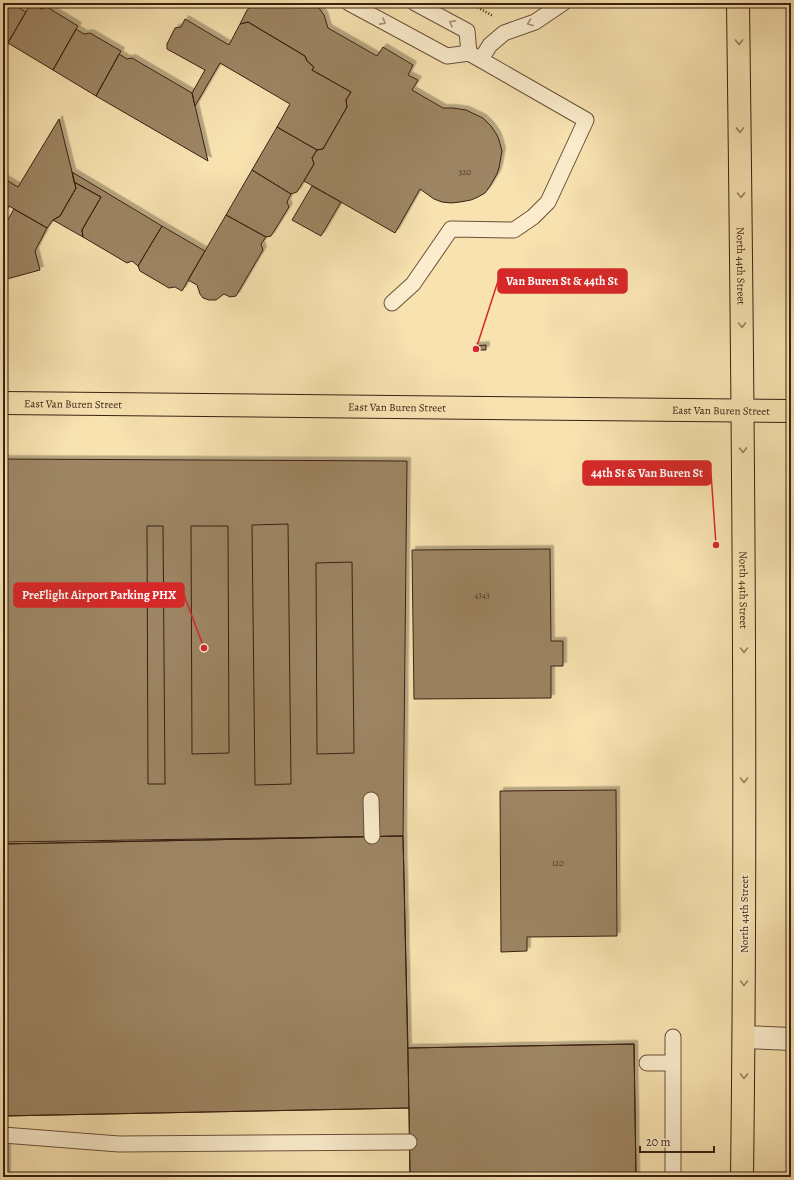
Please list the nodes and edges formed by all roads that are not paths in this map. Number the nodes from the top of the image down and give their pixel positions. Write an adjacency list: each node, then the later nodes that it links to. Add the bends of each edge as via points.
1 (349, 3): 5 (lane, one-way to 5, via 447,56)
2 (415, 3): 5 (lane, one-way to 2, via 467,31)
3 (563, 3): 5 (lane, one-way to 5, via 535,22 504,33)
4 (738, 3): 8 (main road, North 44th Street, one-way to 8)
5 (475, 56): 6 (lane, via 586,120 548,202 533,217 514,230 451,229 413,284)
6 (392, 303)
7 (3, 403): 8 (main road, East Van Buren Street)
8 (742, 411): 9 (main road, East Van Buren Street); 13 (main road, North 44th Street, one-way to 13)
9 (791, 411)
10 (371, 800): 11 (lane)
11 (372, 836)
12 (673, 1037): 16 (lane)
13 (744, 1037): 14 (street); 20 (main road, North 44th Street, one-way to 20)
14 (791, 1039)
15 (647, 1063): 16 (lane)
16 (673, 1063): 19 (lane)
17 (3, 1135): 18 (lane, via 119,1144)
18 (409, 1142)
19 (673, 1177)
20 (742, 1177)

